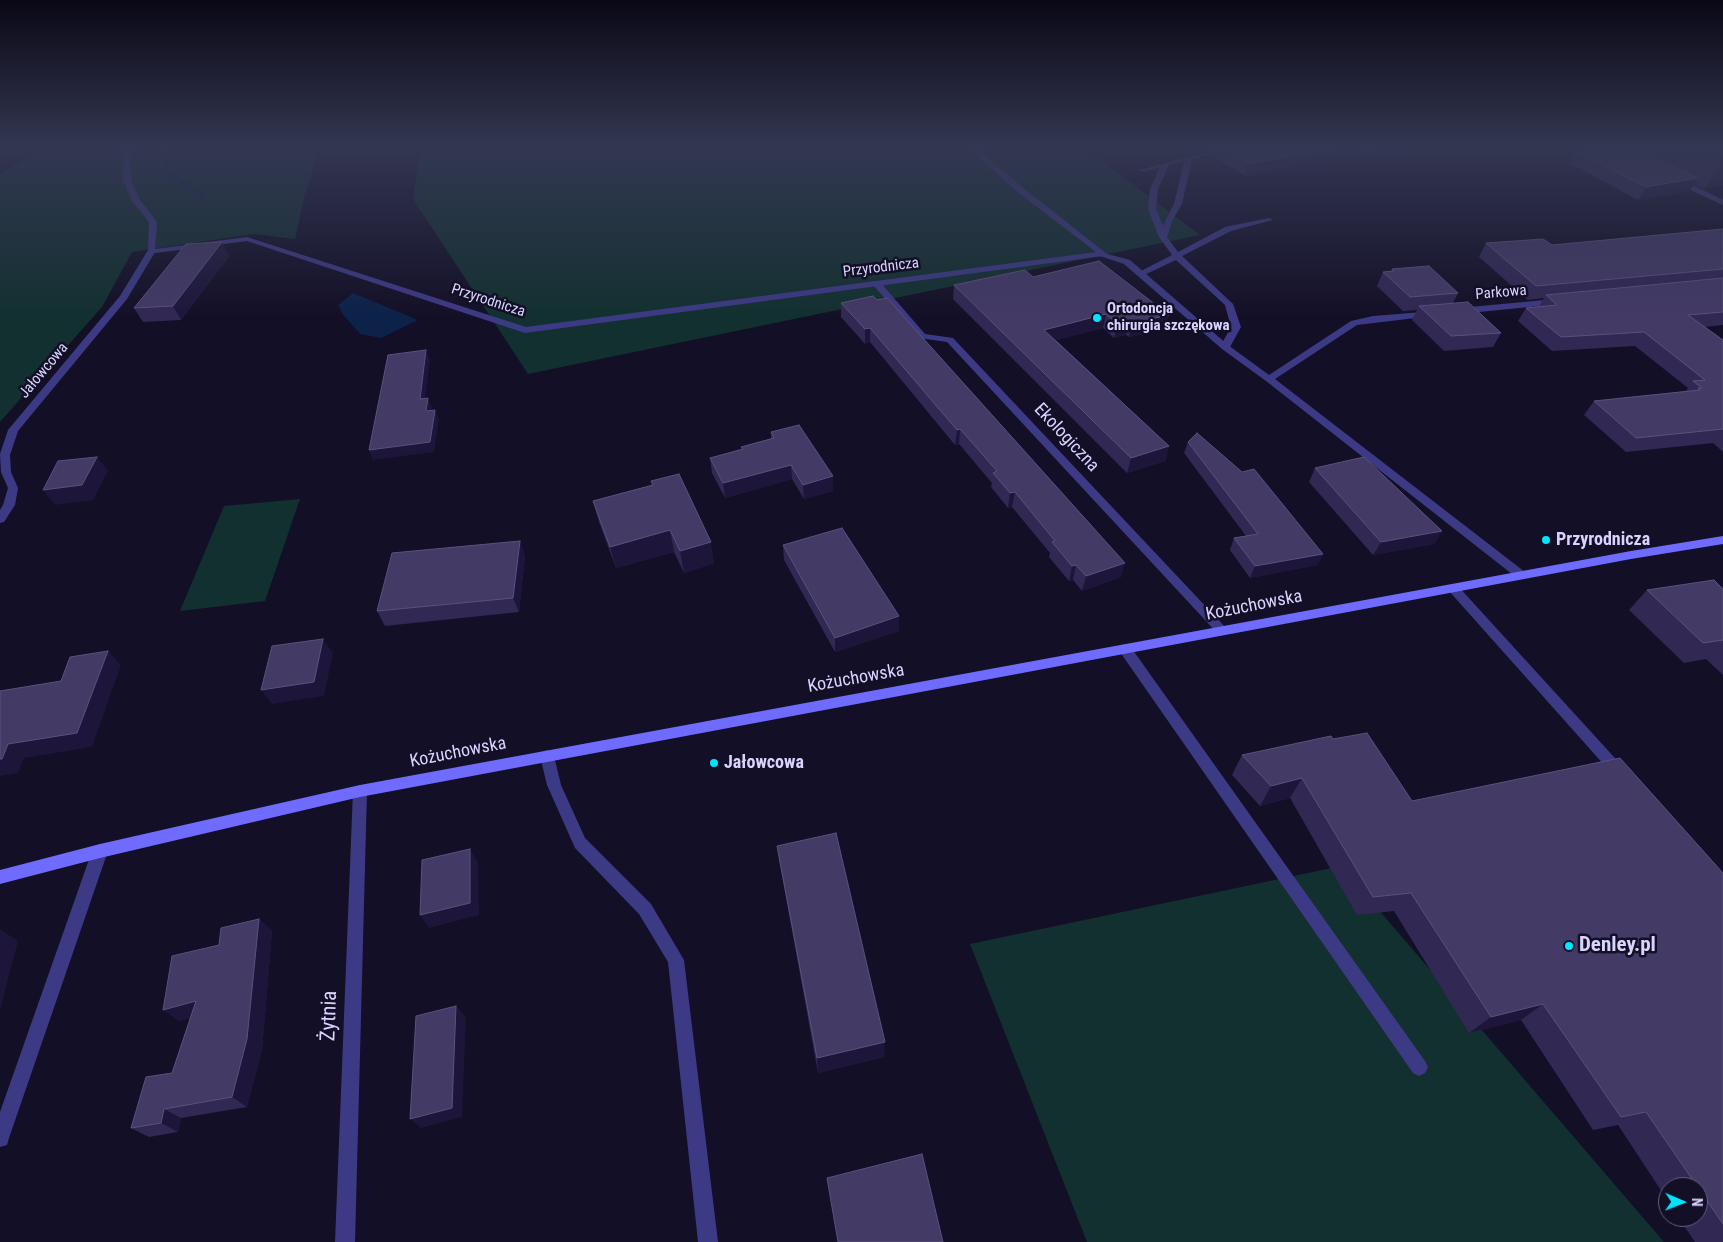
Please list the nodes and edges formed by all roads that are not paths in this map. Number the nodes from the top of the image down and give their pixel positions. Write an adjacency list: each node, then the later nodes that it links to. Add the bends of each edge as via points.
1 (139, 205): 7 (street, via 153,222)
2 (1040, 205): 8 (street)
3 (1152, 205): 6 (street)
4 (1177, 205): 6 (street)
5 (1269, 220): 9 (street, via 1228,229)
6 (1163, 237): 9 (street)
7 (151, 252): 11 (street, Przyrodnicza, via 247,239 525,330); 15 (street, Jałowcowa, via 124,298 13,430 5,455 6,472 13,488 10,505)
8 (1103, 254): 10 (street, Przyrodnicza, via 1127,262); 11 (street, Przyrodnicza)
9 (1177, 256): 10 (street); 13 (street, via 1229,304 1236,327)
10 (1141, 273): 13 (street, Przyrodnicza)
11 (877, 284): 19 (street, Ekologiczna, via 922,336 950,340)
12 (1567, 300): 14 (street, Parkowa, via 1354,323)
13 (1225, 347): 14 (street, Przyrodnicza)
14 (1269, 379): 17 (street, Przyrodnicza)
15 (0, 518)
16 (1723, 540): 17 (main road, Kożuchowska)
17 (1521, 575): 18 (main road, Kożuchowska)
18 (1453, 588): 19 (main road, Kożuchowska); 22 (street)
19 (1222, 631): 20 (main road, Kożuchowska)
20 (1125, 649): 21 (main road, Kożuchowska); 26 (street)
21 (547, 756): 23 (main road, Kożuchowska); 29 (street, via 554,784 580,843 645,910 676,960)
22 (1629, 782)
23 (360, 791): 24 (main road, Kożuchowska); 28 (street, Żytnia)
24 (100, 851): 25 (main road, Kożuchowska); 27 (street)
25 (0, 877)
26 (1419, 1067)
27 (0, 1138)
28 (345, 1242)
29 (708, 1242)

